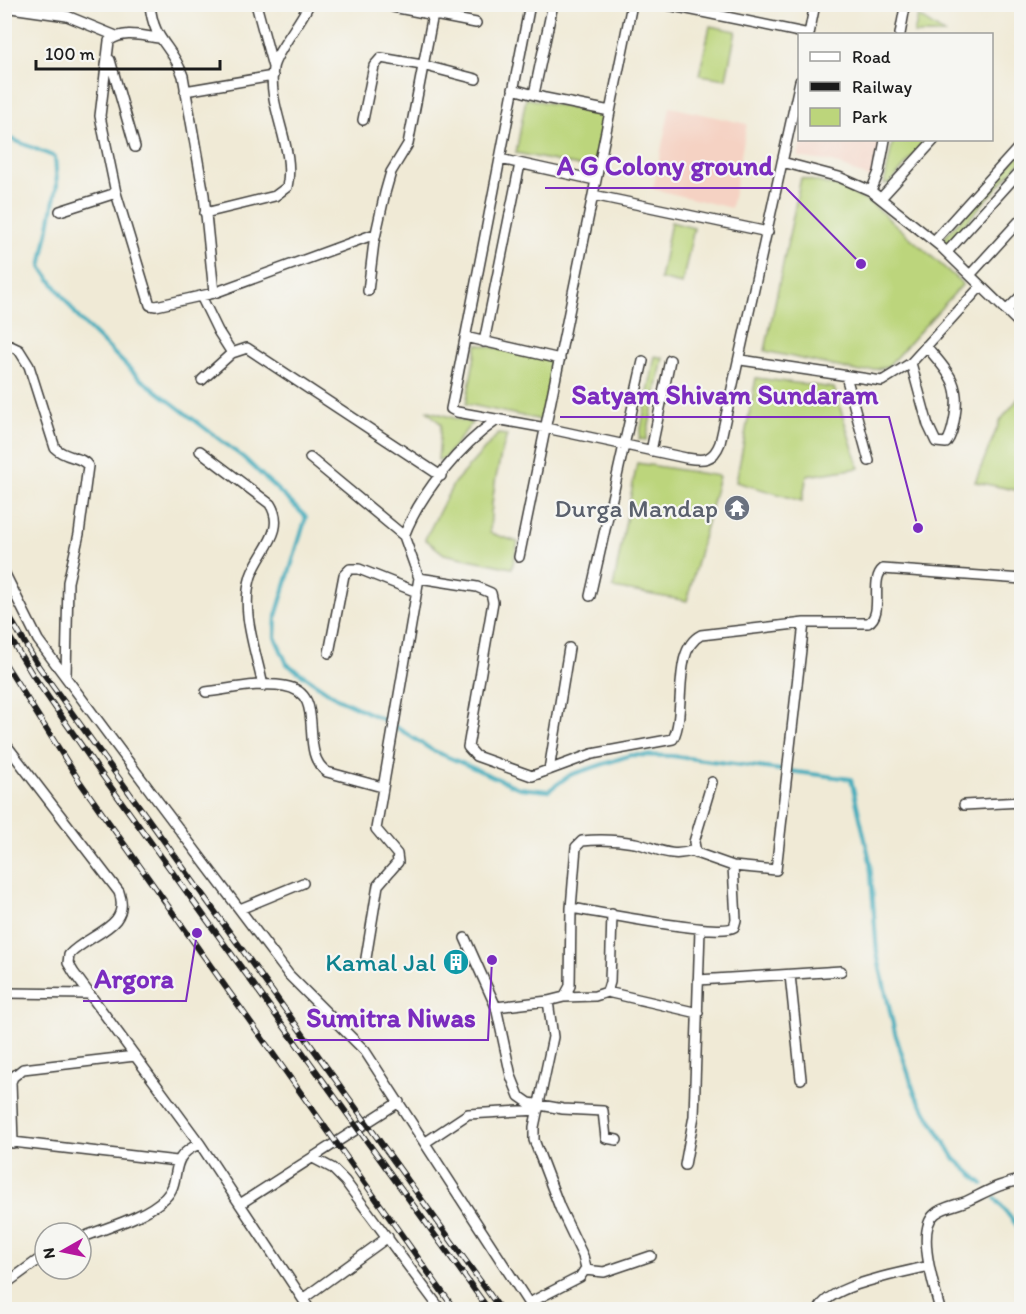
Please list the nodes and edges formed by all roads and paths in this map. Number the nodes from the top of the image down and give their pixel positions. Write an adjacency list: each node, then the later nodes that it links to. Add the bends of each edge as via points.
1 (150, 4): 20 (street)
2 (256, 4): 23 (street)
3 (309, 4): 23 (street)
4 (435, 4): 14 (street)
5 (530, 4): 25 (street)
6 (553, 4): 27 (street)
7 (632, 4): 29 (street)
8 (663, 4): 13 (street)
9 (815, 4): 17 (street)
10 (4, 7): 19 (street, via 67,16)
11 (393, 7): 14 (street)
12 (905, 7): 18 (street)
13 (712, 9): 16 (street)
14 (433, 15): 15 (street); 22 (street)
15 (476, 23)
16 (805, 33)
17 (809, 33)
18 (900, 33)
19 (116, 36): 20 (street); 21 (street)
20 (159, 38): 26 (street, via 175,57)
21 (106, 48): 33 (street); 41 (street, via 100,116)
22 (422, 65): 24 (street); 30 (street, via 387,57 377,61); 48 (street, via 408,144 391,172)
23 (273, 71): 26 (street); 45 (street, via 289,170 287,187 275,196)
24 (476, 79)
25 (513, 88): 27 (street); 35 (street)
26 (185, 91): 45 (street)
27 (534, 94): 29 (street)
28 (798, 97): 36 (street)
29 (610, 111): 39 (street)
30 (363, 120)
31 (885, 141): 40 (street)
32 (933, 141): 43 (street)
33 (135, 147)
34 (1018, 148): 49 (street)
35 (500, 159): 37 (street); 59 (street)
36 (782, 162): 40 (street, via 820,171); 47 (street)
37 (520, 164): 39 (street); 60 (street)
38 (1022, 169): 50 (street)
39 (595, 180): 42 (street)
40 (871, 191): 43 (street)
41 (116, 193): 44 (street); 56 (street, via 150,305)
42 (593, 195): 47 (street); 64 (street)
43 (881, 198): 49 (street)
44 (60, 211)
45 (205, 213): 54 (street)
46 (1022, 218): 51 (street)
47 (768, 232): 66 (street)
48 (375, 234): 53 (street); 54 (street)
49 (934, 241): 50 (street)
50 (947, 252): 51 (street)
51 (970, 275): 52 (street)
52 (981, 286): 57 (street); 62 (street)
53 (368, 291)
54 (214, 293): 56 (street)
55 (1022, 295): 57 (street)
56 (201, 296): 63 (street)
57 (1006, 311): 58 (street)
58 (1022, 326)
59 (465, 338): 60 (street); 71 (street, via 451,409)
60 (484, 342): 64 (street)
61 (4, 343): 89 (street, via 19,350 29,366 55,448 88,466 68,582)
62 (926, 346): 68 (street); 68 (street, via 949,374 957,392 954,424 946,443 936,442 930,431)
63 (232, 353): 70 (street); 78 (street, via 247,348)
64 (560, 359): 72 (street)
65 (670, 360): 75 (street)
66 (741, 360): 69 (street); 75 (street, via 715,455 700,460)
67 (643, 361): 73 (street)
68 (911, 363): 69 (street, via 882,381)
69 (846, 376): 77 (street)
70 (202, 380)
71 (497, 420): 72 (street); 78 (street, via 474,436)
72 (546, 428): 73 (street); 80 (street)
73 (626, 446): 75 (street); 85 (street)
74 (200, 451): 90 (street, via 270,504 276,513 276,530 252,573 248,589 250,624)
75 (651, 451)
76 (310, 458): 79 (street)
77 (869, 461)
78 (441, 476): 79 (street)
79 (404, 536): 82 (street)
80 (519, 557)
81 (4, 572): 89 (street, via 38,640)
82 (419, 578): 84 (street); 93 (street, via 477,587 493,596 468,750 525,775)
83 (1022, 579): 86 (street, via 883,569 878,576 872,622)
84 (417, 592): 88 (street, via 350,569 344,575); 95 (street)
85 (590, 596)
86 (804, 623): 93 (street, via 695,638 686,659 673,739 598,752); 99 (street, via 776,870)
87 (569, 648): 93 (street)
88 (329, 653)
89 (66, 675): 101 (street)
90 (263, 686): 91 (street); 95 (street, via 297,689 306,697 313,750 327,772)
91 (206, 692)
92 (4, 742): 112 (street, via 119,892 123,903 117,920 69,955 68,963)
93 (549, 770)
94 (712, 782): 98 (street)
95 (382, 787): 106 (street, via 376,829 398,861 378,885)
96 (1022, 802): 97 (street)
97 (964, 805)
98 (694, 850): 99 (street, via 700,856); 102 (street, via 678,855 614,840 579,843 575,851)
99 (733, 866): 104 (street, via 736,924 725,931)
100 (303, 883): 101 (street)
101 (240, 909): 119 (street, via 289,975 365,1051)
102 (571, 909): 103 (street); 113 (street, via 570,986)
103 (612, 914): 104 (street); 110 (street)
104 (700, 928): 109 (street)
105 (465, 938): 115 (street)
106 (366, 958)
107 (841, 971): 108 (street)
108 (790, 975): 109 (street); 118 (street)
109 (698, 980): 116 (street)
110 (607, 992): 113 (street, via 600,996); 116 (street)
111 (4, 993): 112 (street)
112 (89, 994): 117 (street)
113 (564, 996): 114 (street)
114 (548, 1001): 115 (street); 120 (street, via 553,1037)
115 (496, 1007): 120 (street, via 515,1089 524,1100)
116 (698, 1013): 127 (street, via 694,1116)
117 (135, 1056): 122 (street, via 16,1072 11,1082); 124 (street)
118 (801, 1079)
119 (399, 1102): 123 (street); 125 (street)
120 (539, 1107): 121 (street, via 603,1111 606,1138); 123 (street, via 468,1114); 135 (street, via 536,1146 583,1256)
121 (617, 1140)
122 (9, 1142): 126 (street)
123 (426, 1142): 138 (street)
124 (200, 1144): 126 (street, via 189,1148); 129 (street)
125 (313, 1158): 129 (street); 131 (street, via 345,1181)
126 (177, 1161): 130 (street, via 171,1192 162,1201)
127 (685, 1165)
128 (1022, 1180): 134 (street, via 996,1185 935,1214 927,1241)
129 (239, 1202): 137 (street)
130 (93, 1233)
131 (388, 1237): 137 (street); 140 (street)
132 (651, 1256): 135 (street, via 604,1272)
133 (33, 1264): 136 (street)
134 (929, 1266): 141 (street, via 864,1282 835,1294); 142 (street)
135 (585, 1270): 138 (street, via 580,1277)
136 (4, 1285)
137 (304, 1298): 139 (street)
138 (531, 1306)
139 (310, 1310)
140 (441, 1310)
141 (819, 1310)
142 (940, 1310)

